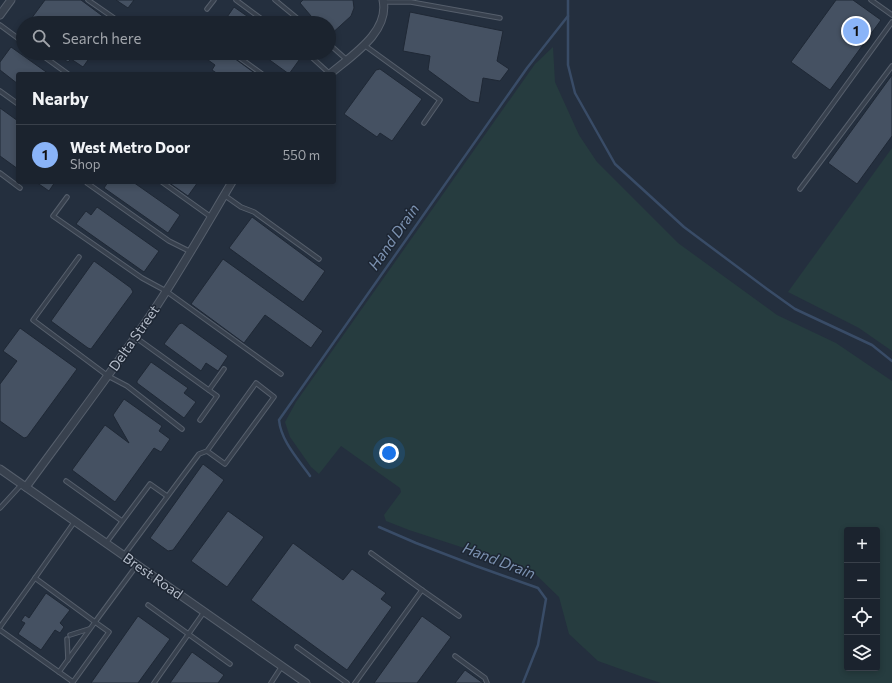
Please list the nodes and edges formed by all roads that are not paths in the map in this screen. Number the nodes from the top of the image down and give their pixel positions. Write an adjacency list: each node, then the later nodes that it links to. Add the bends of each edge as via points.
1 (11, 0): 10 (street)
2 (88, 0): 11 (lane)
3 (214, 0): 8 (lane)
4 (236, 0): 12 (lane)
5 (275, 0): 13 (lane)
6 (871, 0): 9 (lane)
7 (384, 1): 14 (lane, via 411,2); 18 (street, via 384,13 379,27)
8 (207, 9)
9 (892, 15)
10 (0, 16)
11 (111, 16)
12 (258, 16)
13 (295, 16)
14 (500, 18)
15 (892, 22): 32 (lane)
16 (0, 25): 17 (lane)
17 (16, 37)
18 (364, 45): 23 (street); 31 (lane, via 440,100)
19 (336, 51): 23 (lane)
20 (49, 60): 25 (lane)
21 (243, 60): 26 (lane)
22 (315, 60): 27 (lane)
23 (346, 60): 28 (street)
24 (892, 66): 38 (lane)
25 (65, 72)
26 (259, 72)
27 (328, 72)
28 (332, 72)
29 (0, 91): 30 (lane)
30 (16, 103)
31 (424, 123)
32 (795, 156)
33 (0, 173): 37 (lane)
34 (88, 184): 42 (lane, via 169,241)
35 (165, 184): 41 (lane)
36 (231, 184): 39 (street, Delta Street)
37 (20, 188)
38 (800, 189)
39 (224, 195): 41 (street, Delta Street); 44 (lane, via 240,207 254,212)
40 (66, 197): 45 (lane, via 53,216 142,278)
41 (212, 217): 42 (street, Delta Street)
42 (190, 252): 45 (street, Delta Street)
43 (79, 257): 49 (lane, via 33,320)
44 (319, 259)
45 (166, 291): 46 (street, Delta Street); 48 (lane)
46 (135, 337): 49 (street, Delta Street); 50 (lane)
47 (224, 369): 50 (lane)
48 (281, 374)
49 (108, 376): 52 (lane, via 126,386); 56 (street, Delta Street)
50 (209, 390): 51 (lane, via 217,396)
51 (200, 420)
52 (182, 428)
53 (207, 451): 53 (lane, via 226,464 274,397 256,383); 57 (lane, via 199,454)
54 (0, 469): 56 (street, Brest Road)
55 (66, 481): 60 (lane)
56 (24, 486): 58 (lane); 59 (street, Brest Road)
57 (167, 496): 60 (lane, via 150,484); 63 (lane)
58 (0, 508)
59 (75, 521): 61 (street, Brest Road); 65 (lane)
60 (122, 521): 61 (lane)
61 (106, 543): 63 (street, Brest Road)
62 (371, 553): 66 (lane)
63 (124, 555): 64 (street, Brest Road)
64 (137, 565): 68 (street, Brest Road); 70 (lane)
65 (35, 578): 70 (lane); 71 (lane)
66 (422, 590): 69 (lane); 87 (lane)
67 (148, 605): 73 (lane)
68 (204, 612): 73 (lane); 80 (street, Brest Road)
69 (459, 616)
70 (95, 622): 72 (lane); 82 (lane, via 109,632)
71 (0, 628): 81 (lane)
72 (89, 629): 74 (lane); 78 (lane)
73 (189, 634): 79 (lane); 83 (lane)
74 (70, 635)
75 (67, 639): 78 (lane)
76 (298, 647): 86 (lane)
77 (455, 656): 88 (lane, via 485,678)
78 (68, 660): 81 (lane)
79 (230, 664)
80 (282, 666): 84 (lane); 85 (street, Brest Road)
81 (59, 672): 82 (lane)
82 (73, 682)
83 (154, 683)
84 (271, 683)
85 (306, 683)
86 (347, 683)
87 (355, 683)
88 (487, 683)

